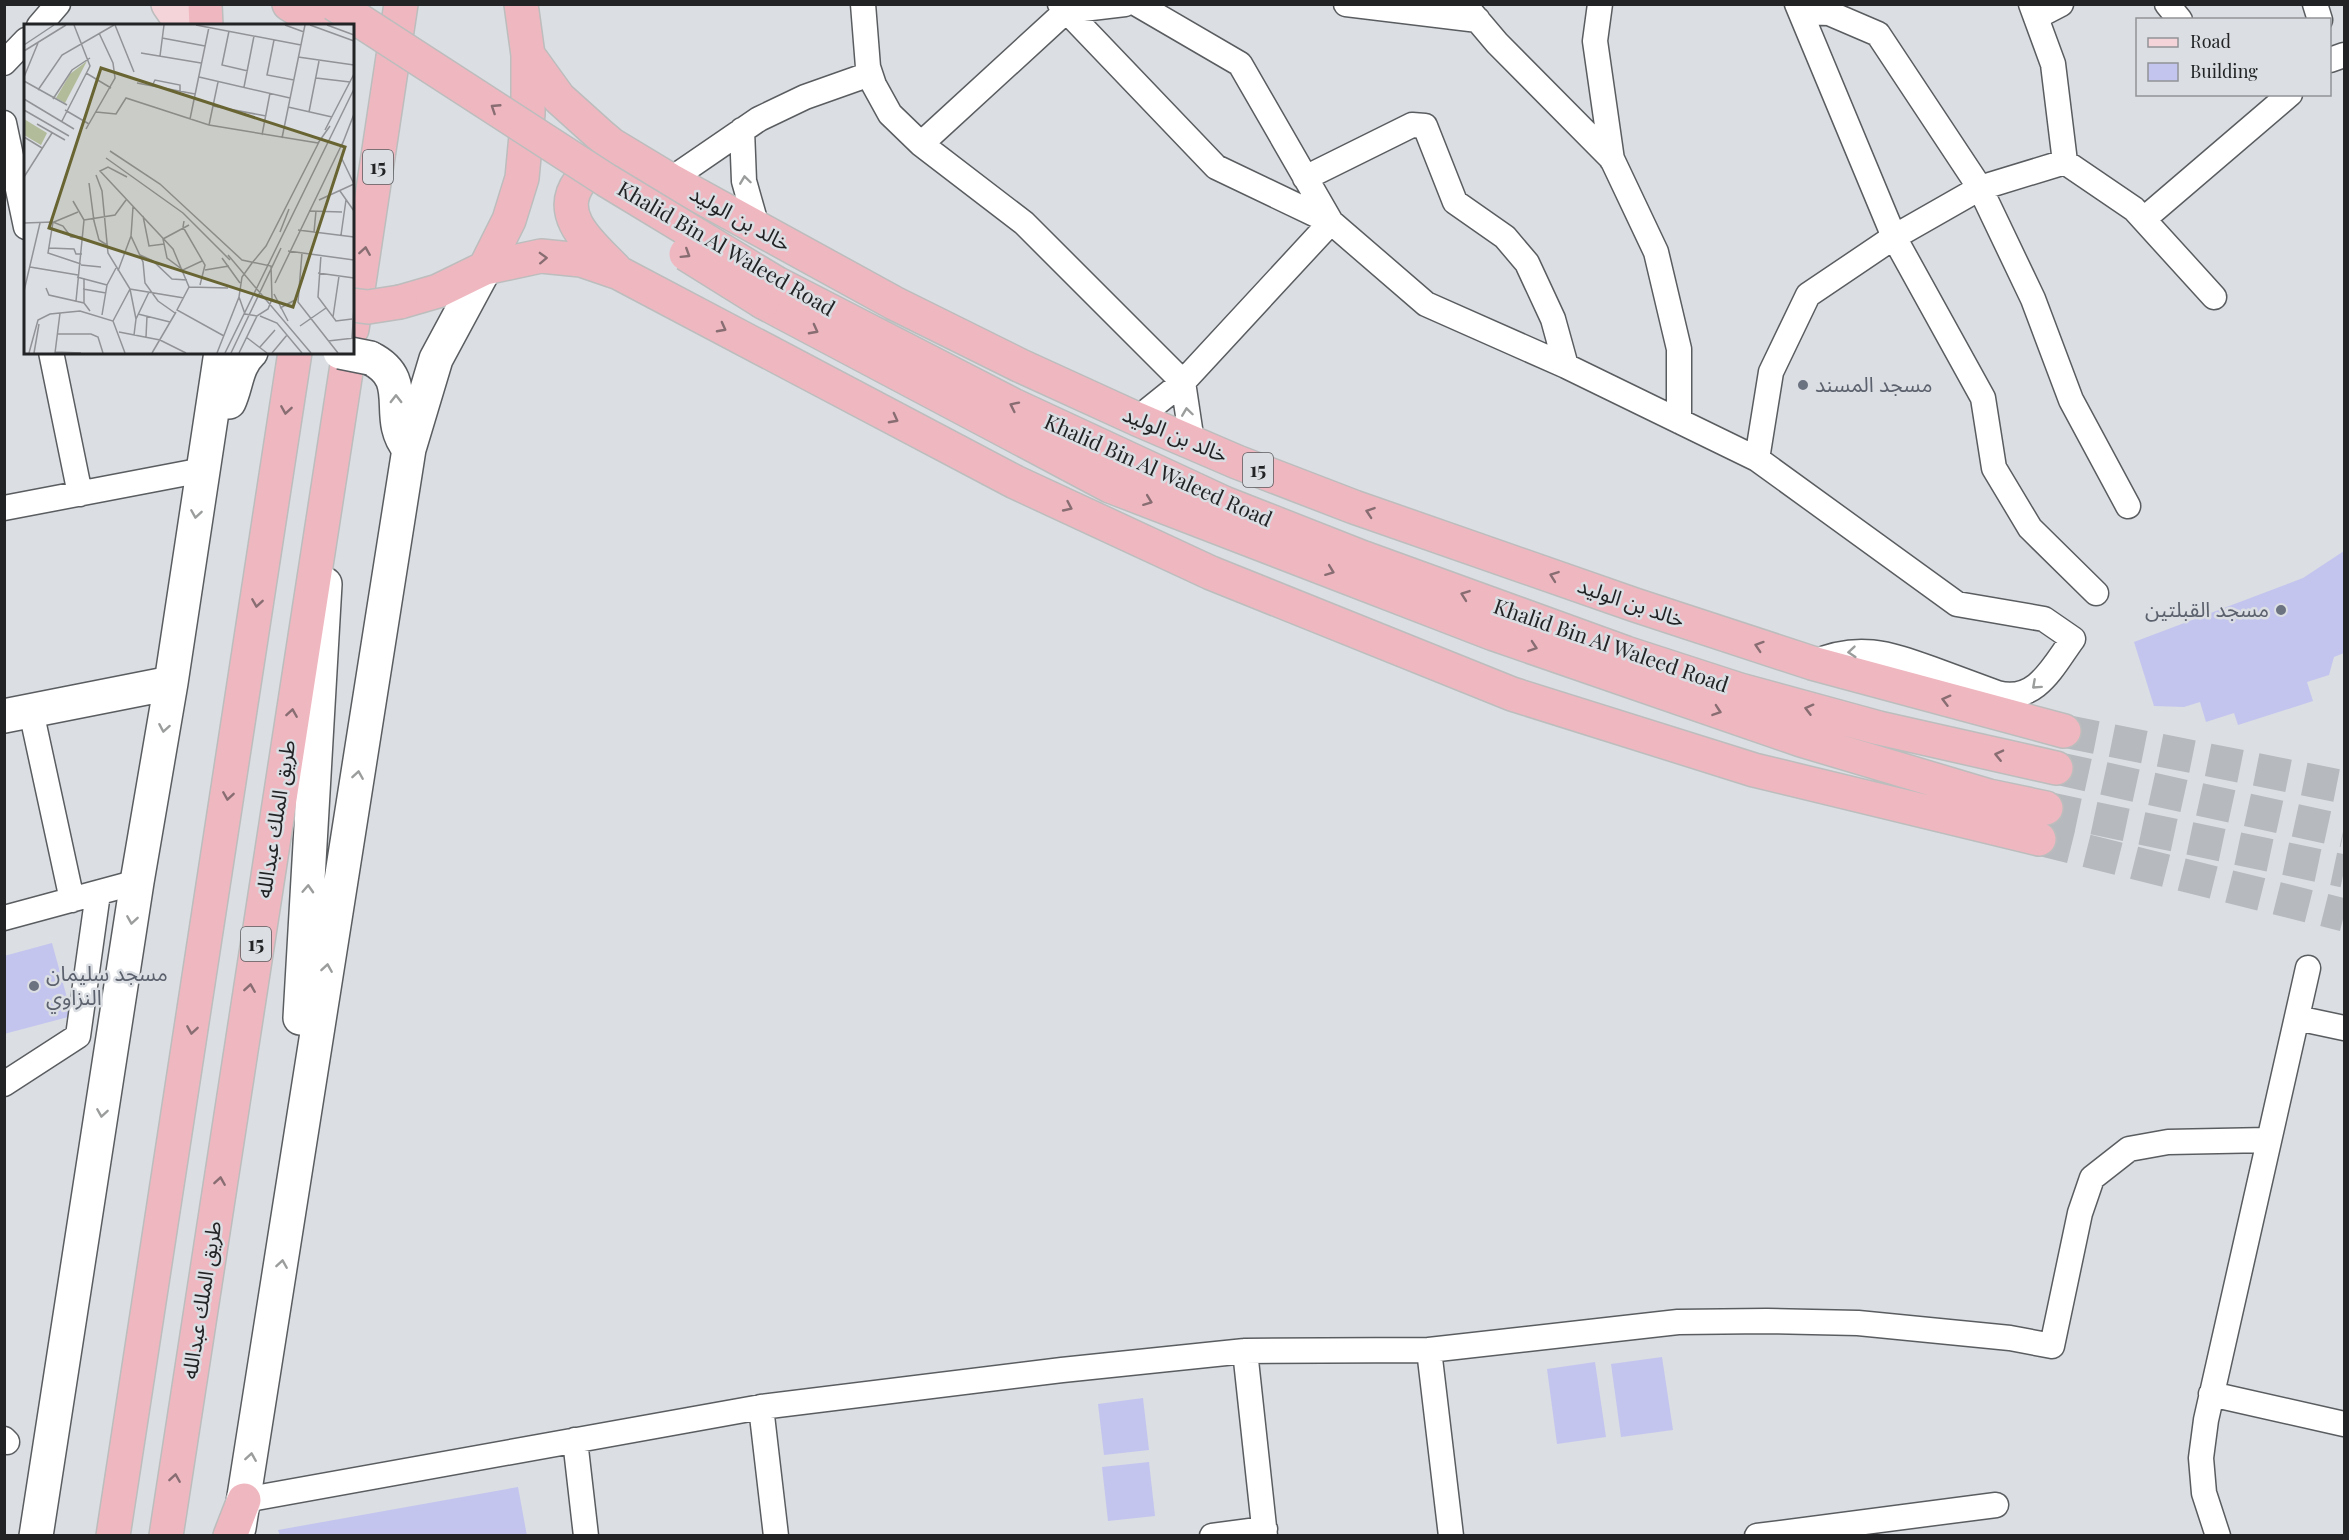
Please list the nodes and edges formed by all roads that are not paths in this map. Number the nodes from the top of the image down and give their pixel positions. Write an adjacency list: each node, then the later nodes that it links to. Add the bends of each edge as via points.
1 (58, 4): 21 (street)
2 (168, 4): 22 (main road)
3 (205, 4): 23 (highway)
4 (289, 4): 24 (highway)
5 (334, 4): 47 (highway, Khalid Bin Al Waleed Road, one-way to 5, bridge, via 606,180)
6 (340, 4): 25 (highway)
7 (401, 4): 50 (highway, 15, one-way to 7)
8 (521, 4): 28 (highway, خالد بن الوليد / 15)
9 (863, 4): 30 (street)
10 (1125, 4): 16 (street)
11 (1137, 4): 38 (street, via 1240,64)
12 (1346, 4): 19 (street)
13 (1600, 4): 35 (street, via 1595,41)
14 (2061, 4): 18 (street)
15 (2167, 4): 20 (street)
16 (1063, 8): 34 (street); 42 (street, via 1216,167)
17 (1799, 8): 39 (street, via 1828,13 1878,34); 44 (street)
18 (2033, 10): 36 (street, via 2053,64)
19 (1471, 12): 35 (street)
20 (2178, 18)
21 (41, 24)
22 (182, 24)
23 (206, 24)
24 (321, 24)
25 (337, 24)
26 (24, 42): 29 (street)
27 (354, 45): 47 (highway, Khalid Bin Al Waleed Road, one-way to 47, bridge)
28 (528, 55): 37 (highway, خالد بن الوليد / 15, via 559,98 612,145); 45 (highway, خالد بن الوليد / 15, via 522,178 509,219)
29 (4, 63)
30 (870, 74): 33 (street, via 805,97); 34 (street, via 890,114)
31 (2288, 96): 41 (street)
32 (4, 123): 40 (street)
33 (742, 130): 37 (street); 43 (street, one-way to 33, via 744,181)
34 (921, 144): 57 (street, via 1023,223)
35 (1612, 160): 59 (street, via 1656,252 1679,349)
36 (2065, 162): 39 (street); 41 (street, via 2134,208)
37 (659, 174): 43 (highway, خالد بن الوليد / 15); 46 (highway, 15, via 609,166 585,174 573,190 573,222)
38 (1305, 178): 42 (street); 56 (street, via 1412,124 1425,126 1455,202 1505,237 1527,262 1553,319)
39 (1980, 188): 44 (street); 67 (street, via 2033,299 2072,400)
40 (24, 218)
41 (2144, 219): 48 (street)
42 (1330, 222): 56 (street, via 1426,304); 57 (street)
43 (757, 227): 58 (highway, خالد بن الوليد / 15, via 894,303)
44 (1894, 237): 64 (street, via 1808,295 1771,372); 69 (street, via 1983,398 1994,468 2030,528)
45 (486, 268): 46 (highway, 15, one-way to 46, via 541,256 581,260); 49 (highway, 15, bridge, via 438,291 400,302); 62 (main road, via 436,359)
46 (619, 273): 76 (highway, 15, one-way to 76, via 1015,482 1211,573 1502,689 1754,770)
47 (769, 292): 74 (highway, Khalid Bin Al Waleed Road, one-way to 47, via 1879,728 1740,690 1364,558 1224,503); 75 (highway, Khalid Bin Al Waleed Road, one-way to 75, via 1110,486 1494,634 1801,740 1989,796)
48 (2214, 297)
49 (354, 305)
50 (354, 316)
51 (51, 354): 66 (street)
52 (221, 354): 60 (main road)
53 (248, 354): 60 (main road, via 238,369 225,409)
54 (295, 354): 98 (highway, one-way to 98)
55 (353, 354): 62 (main road, one-way to 55, via 399,435 395,384 386,368); 63 (highway, طريق الملك عبدالله / 15)
56 (1566, 366): 59 (street)
57 (1183, 382): 58 (street); 61 (street, one-way to 57)
58 (1137, 420): 61 (highway, خالد بن الوليد / 15)
59 (1679, 421): 64 (street)
60 (210, 427): 65 (main road)
61 (1192, 442): 70 (highway, خالد بن الوليد / 15, one-way to 61, via 1354,507)
62 (409, 449): 86 (main road, one-way to 62)
63 (333, 454): 86 (main road, one-way to 63); 99 (highway, طريق الملك عبدالله / 15, one-way to 63)
64 (1757, 459): 70 (street, one-way to 70, via 1957,604 2044,620 2073,639 2039,684 2014,696 1882,653 1846,652)
65 (203, 470): 66 (street); 71 (main road, one-way to 71)
66 (80, 494): 68 (street)
67 (2128, 506)
68 (4, 508)
69 (2096, 593)
70 (1812, 663): 73 (highway, خالد بن الوليد / 15, one-way to 70)
71 (171, 683): 72 (main road); 77 (main road, one-way to 77)
72 (18, 713): 79 (street)
73 (2064, 732)
74 (2056, 768)
75 (2046, 808)
76 (2039, 839)
77 (138, 882): 78 (street); 97 (main road, one-way to 97)
78 (98, 893): 79 (street); 84 (street, via 78,1036)
79 (72, 900): 80 (street)
80 (4, 918)
81 (2308, 968): 82 (street)
82 (2297, 1018): 83 (street); 85 (street)
83 (2344, 1028)
84 (4, 1084)
85 (2268, 1140): 87 (street, via 2168,1142 2129,1149 2092,1178 2080,1213 2052,1346 1858,1323 1767,1321 1678,1322); 89 (street)
86 (289, 1220): 93 (main road, one-way to 86)
87 (1429, 1350): 88 (street); 105 (street)
88 (1245, 1351): 90 (street); 96 (street)
89 (2211, 1394): 91 (street); 107 (street, via 2201,1458 2204,1493)
90 (762, 1407): 92 (street); 103 (street)
91 (2344, 1424)
92 (575, 1440): 93 (street); 102 (street)
93 (244, 1500): 100 (highway); 101 (main road)
94 (1996, 1504): 95 (street)
95 (1857, 1529): 106 (street)
96 (1265, 1532): 104 (street)
97 (36, 1536)
98 (113, 1536)
99 (166, 1536)
100 (230, 1536)
101 (238, 1536)
102 (586, 1536)
103 (776, 1536)
104 (1212, 1536)
105 (1451, 1536)
106 (1757, 1536)
107 (2218, 1536)

